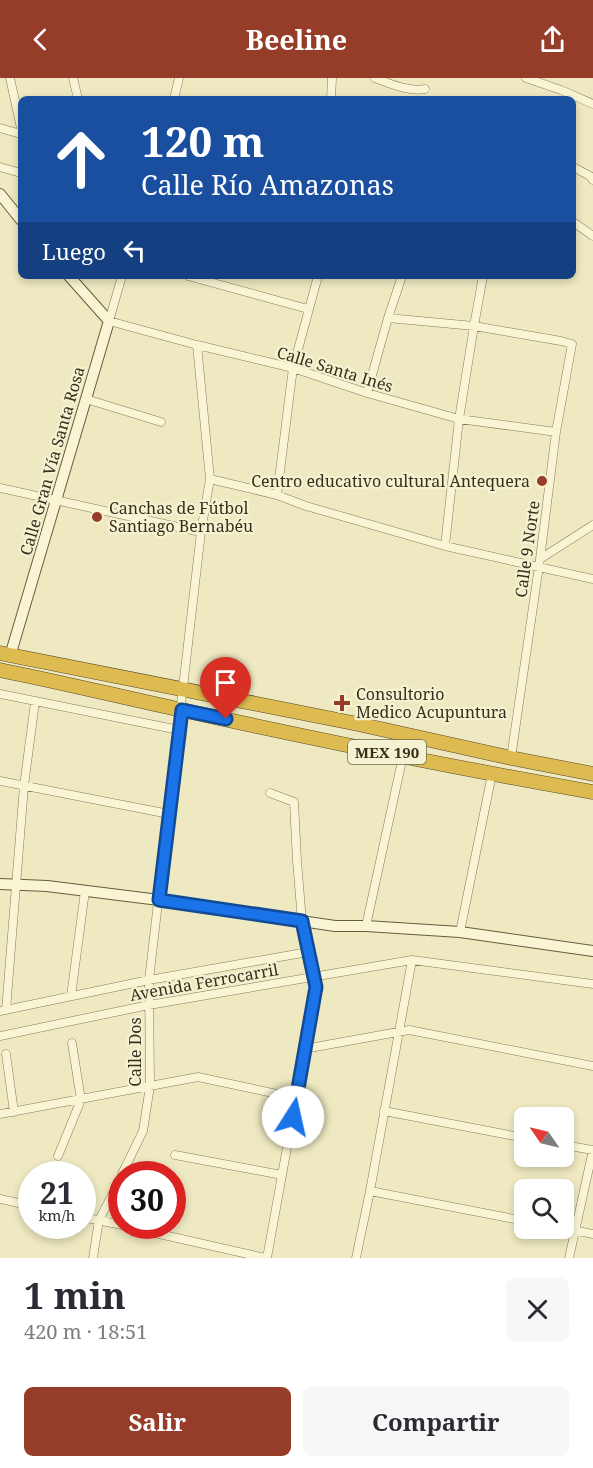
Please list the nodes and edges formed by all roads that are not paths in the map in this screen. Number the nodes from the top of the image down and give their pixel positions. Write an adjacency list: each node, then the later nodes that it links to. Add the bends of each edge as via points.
1 (10, 78): 14 (street)
2 (73, 78): 8 (street)
3 (179, 78): 9 (street)
4 (332, 78): 10 (street)
5 (375, 78): 7 (street)
6 (526, 78): 11 (street)
7 (425, 89)
8 (77, 96)
9 (175, 96)
10 (331, 96)
11 (575, 96)
12 (576, 97): 13 (street)
13 (593, 104)
14 (18, 114)
15 (0, 128): 16 (street)
16 (18, 133)
17 (0, 167): 19 (street)
18 (576, 169): 20 (street)
19 (18, 172)
20 (592, 178)
21 (0, 194): 22 (street)
22 (18, 216)
23 (576, 224): 24 (street)
24 (593, 236)
25 (72, 279): 33 (street)
26 (121, 279): 33 (street, Calle Gran Vía Santa Rosa)
27 (199, 279): 31 (street)
28 (317, 279): 31 (street)
29 (401, 279): 32 (street)
30 (482, 279): 34 (street)
31 (308, 309): 36 (street)
32 (388, 318): 34 (street); 37 (street)
33 (109, 321): 35 (street, Calle Santa Inés); 38 (street, Calle Gran Vía Santa Rosa)
34 (474, 326): 39 (street); 41 (street, Calle 9 Norte, via 572,344)
35 (197, 345): 36 (street, Calle Santa Inés); 42 (street, Calle Dos)
36 (293, 368): 37 (street, Calle Santa Inés); 44 (street)
37 (367, 393): 39 (street, Calle Santa Inés)
38 (86, 399): 40 (street); 45 (street, Calle Gran Vía Santa Rosa)
39 (459, 420): 41 (street, Calle Santa Inés); 48 (street)
40 (161, 422)
41 (556, 432): 49 (street, Calle 9 Norte)
42 (210, 479): 44 (street); 47 (street, Calle Dos)
43 (0, 488): 45 (street)
44 (277, 495): 48 (street)
45 (56, 500): 47 (street); 51 (street, Calle Gran Vía Santa Rosa)
46 (593, 525): 49 (street)
47 (201, 532): 53 (street, Calle Dos)
48 (445, 546): 49 (street)
49 (539, 563): 50 (street); 59 (street, Calle 9 Norte)
50 (593, 579)
51 (5, 654): 53 (highway, MEX 190)
52 (0, 670): 56 (highway, MEX 190)
53 (184, 690): 56 (street, Calle Dos); 59 (highway, MEX 190)
54 (0, 694): 55 (street)
55 (35, 702): 57 (street); 63 (street)
56 (182, 710): 57 (street, Calle Dos); 58 (highway, MEX 190)
57 (179, 730): 66 (street, Calle Dos)
58 (403, 756): 60 (highway, MEX 190); 72 (street)
59 (511, 758): 61 (highway, MEX 190)
60 (492, 774): 64 (highway, MEX 190); 73 (street)
61 (593, 774)
62 (0, 781): 63 (street)
63 (24, 786): 66 (street); 68 (street)
64 (593, 792)
65 (270, 793): 71 (street, via 294,802)
66 (169, 814): 70 (street, Calle Dos)
67 (0, 884): 68 (street)
68 (16, 884): 69 (street); 82 (street)
69 (85, 891): 70 (street); 80 (street)
70 (159, 900): 71 (street); 78 (street, Calle Dos)
71 (302, 921): 72 (street); 75 (street)
72 (366, 926): 73 (street)
73 (460, 932): 74 (street)
74 (593, 951)
75 (308, 952): 77 (street); 78 (street)
76 (412, 960): 77 (street, Avenida Ferrocarril); 79 (street, Avenida Ferrocarril); 83 (street)
77 (314, 976): 81 (street, Avenida Ferrocarril); 86 (street, via 316,987)
78 (149, 980): 80 (street); 81 (street, Calle Dos)
79 (593, 984)
80 (71, 996): 82 (street)
81 (149, 1005): 84 (street, Avenida Ferrocarril); 89 (street, Calle Dos)
82 (3, 1010)
83 (398, 1031): 86 (street); 88 (street); 92 (street)
84 (0, 1036)
85 (72, 1043): 91 (street)
86 (304, 1049): 90 (street)
87 (6, 1054): 93 (street)
88 (593, 1066)
89 (150, 1086): 90 (street, via 198,1077); 91 (street); 100 (street, Calle Dos, via 143,1131)
90 (296, 1098): 101 (street)
91 (81, 1100): 93 (street); 99 (street)
92 (384, 1111): 95 (street); 102 (street)
93 (14, 1112): 94 (street)
94 (0, 1114)
95 (514, 1136)
96 (574, 1147): 97 (street)
97 (593, 1150): 110 (street)
98 (175, 1155): 101 (street)
99 (58, 1156)
100 (129, 1161)
101 (282, 1175): 114 (street)
102 (370, 1191): 107 (street); 115 (street)
103 (0, 1199): 105 (street)
104 (108, 1202): 108 (street, Calle Dos)
105 (18, 1203)
106 (96, 1219): 108 (street)
107 (514, 1219)
108 (99, 1220): 109 (street); 113 (street, Calle Dos)
109 (108, 1222)
110 (575, 1230): 111 (street); 116 (street)
111 (593, 1234)
112 (184, 1239): 114 (street)
113 (93, 1258)
114 (266, 1258)
115 (356, 1258)
116 (569, 1258)

